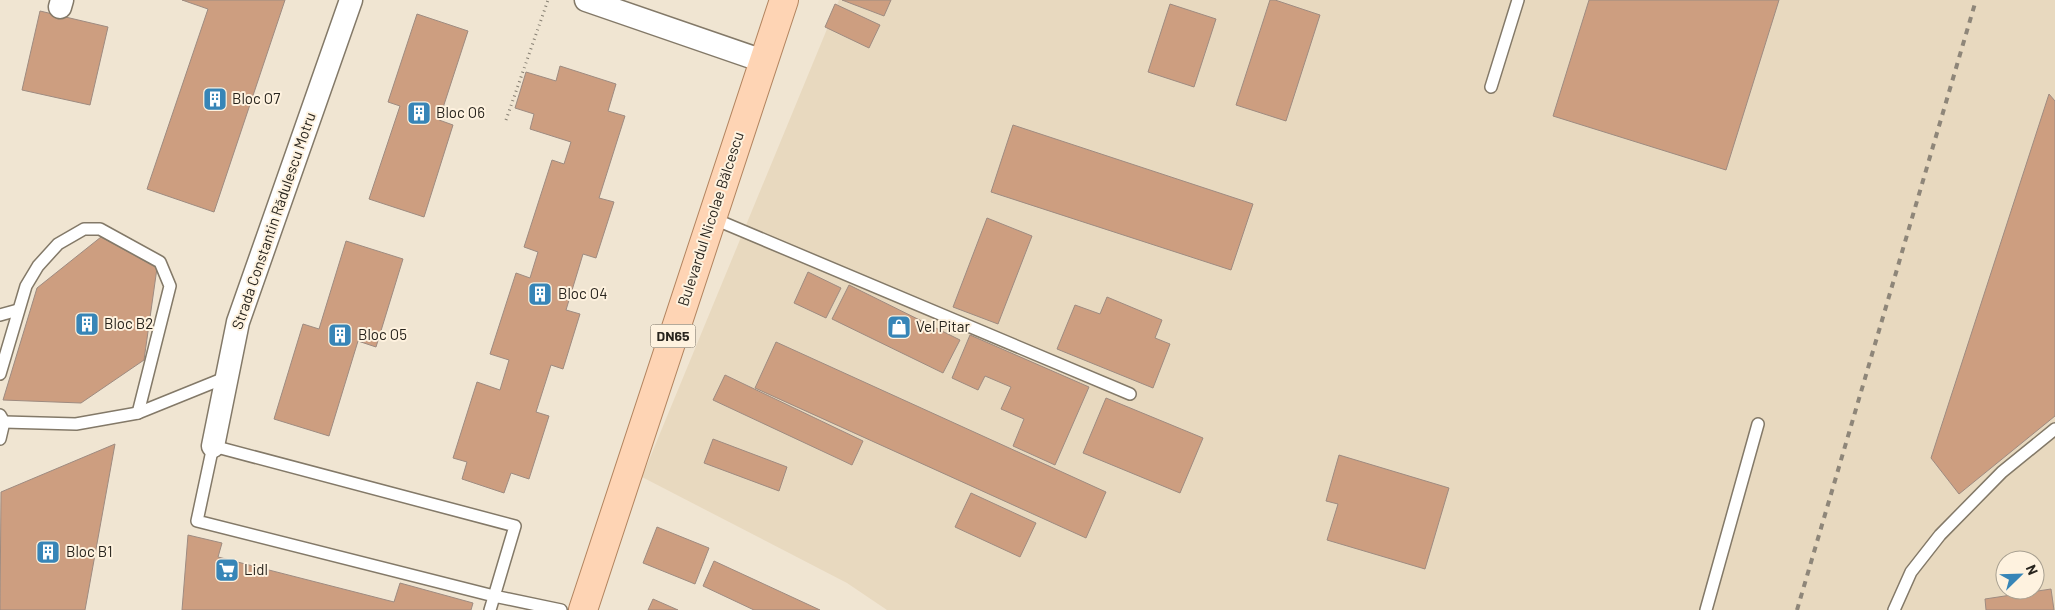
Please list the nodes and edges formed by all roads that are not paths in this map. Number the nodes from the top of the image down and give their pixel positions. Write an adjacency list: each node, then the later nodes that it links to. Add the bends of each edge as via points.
1 (351, 0): 11 (street, Strada Constantin Rădulescu Motru, via 238,322)
2 (586, 0): 5 (street)
3 (784, 0): 5 (main road, Bulevardul Nicolae Bălcescu / DN65)
4 (1518, 0): 6 (lane)
5 (763, 61): 7 (main road, Bulevardul Nicolae Bălcescu / DN65)
6 (1491, 87)
7 (712, 218): 12 (lane); 22 (main road, Bulevardul Nicolae Bălcescu / DN65)
8 (18, 310): 9 (lane); 10 (lane); 13 (lane, via 26,286 38,266 58,244 84,229 100,229 160,262 170,286)
9 (0, 315)
10 (0, 374)
11 (227, 377): 13 (lane); 18 (street, Strada Constantin Rădulescu Motru)
12 (1130, 394)
13 (138, 413): 14 (lane, via 76,424)
14 (2, 418): 17 (lane)
15 (1758, 424): 23 (lane)
16 (2055, 429): 24 (lane, via 2002,472 1940,535 1911,572)
17 (0, 440)
18 (213, 446): 19 (lane, via 197,521); 19 (lane, via 514,526)
19 (494, 596): 20 (lane); 21 (lane)
20 (490, 610)
21 (561, 610)
22 (583, 610)
23 (1706, 610)
24 (1894, 610)

